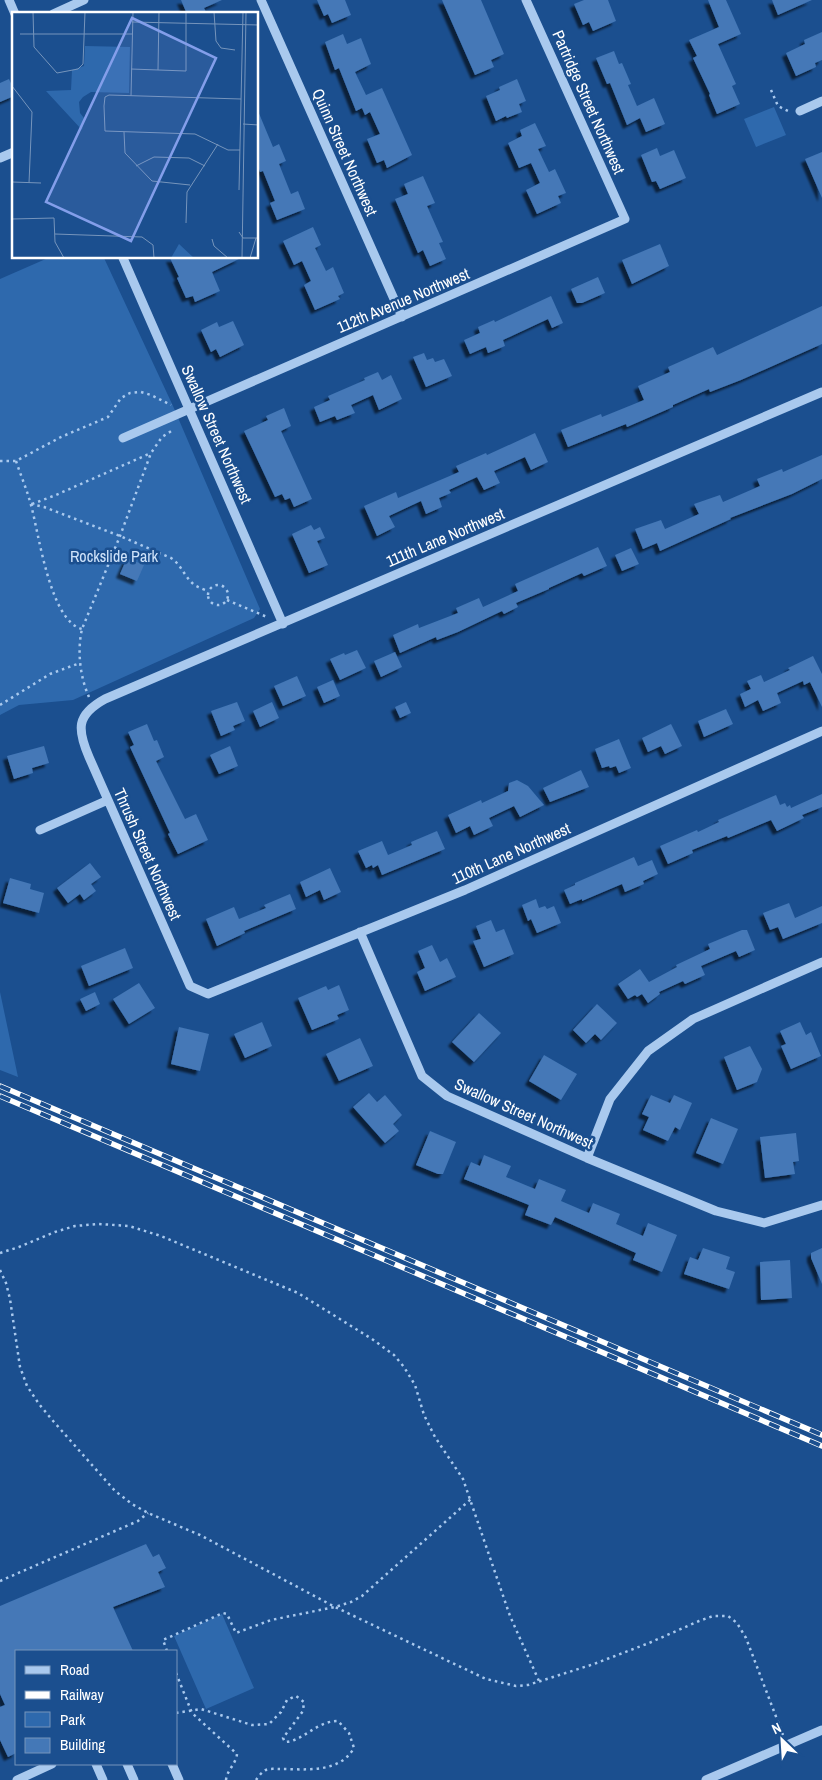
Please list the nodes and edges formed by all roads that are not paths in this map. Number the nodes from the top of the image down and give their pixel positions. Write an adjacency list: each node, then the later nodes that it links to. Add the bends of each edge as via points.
1 (9, 0): 5 (street)
2 (84, 0): 6 (street)
3 (261, 0): 13 (street, Quinn Street Northwest)
4 (526, 0): 11 (street, Partridge Street Northwest)
5 (14, 12)
6 (57, 12)
7 (822, 101): 8 (street)
8 (800, 111)
9 (12, 153): 10 (street)
10 (0, 158)
11 (624, 216): 13 (street, 112th Avenue Northwest, via 625,219)
12 (124, 259): 15 (street, Swallow Street Northwest)
13 (402, 317): 15 (street, 112th Avenue Northwest)
14 (822, 392): 17 (street, 111th Lane Northwest)
15 (190, 408): 16 (street, 112th Avenue Northwest); 17 (street, Swallow Street Northwest)
16 (123, 438)
17 (283, 624): 18 (street, 111th Lane Northwest, via 93,705)
18 (84, 715): 20 (street, Thrush Street Northwest, via 80,727 82,740)
19 (822, 730): 22 (street, 110th Lane Northwest, via 465,890)
20 (108, 800): 21 (street); 24 (street, Thrush Street Northwest, via 190,986)
21 (40, 830)
22 (360, 932): 24 (street, 110th Lane Northwest); 25 (street, Swallow Street Northwest, via 422,1076 447,1096)
23 (822, 962): 25 (street, via 693,1019 648,1051 610,1099)
24 (208, 994)
25 (587, 1158): 26 (street, Swallow Street Northwest, via 716,1211 764,1223)
26 (822, 1205)
27 (822, 1730): 36 (street)
28 (50, 1765): 32 (street)
29 (96, 1765): 33 (street)
30 (127, 1765): 34 (street)
31 (172, 1765): 35 (street)
32 (16, 1780)
33 (103, 1780)
34 (134, 1780)
35 (179, 1780)
36 (706, 1780)

